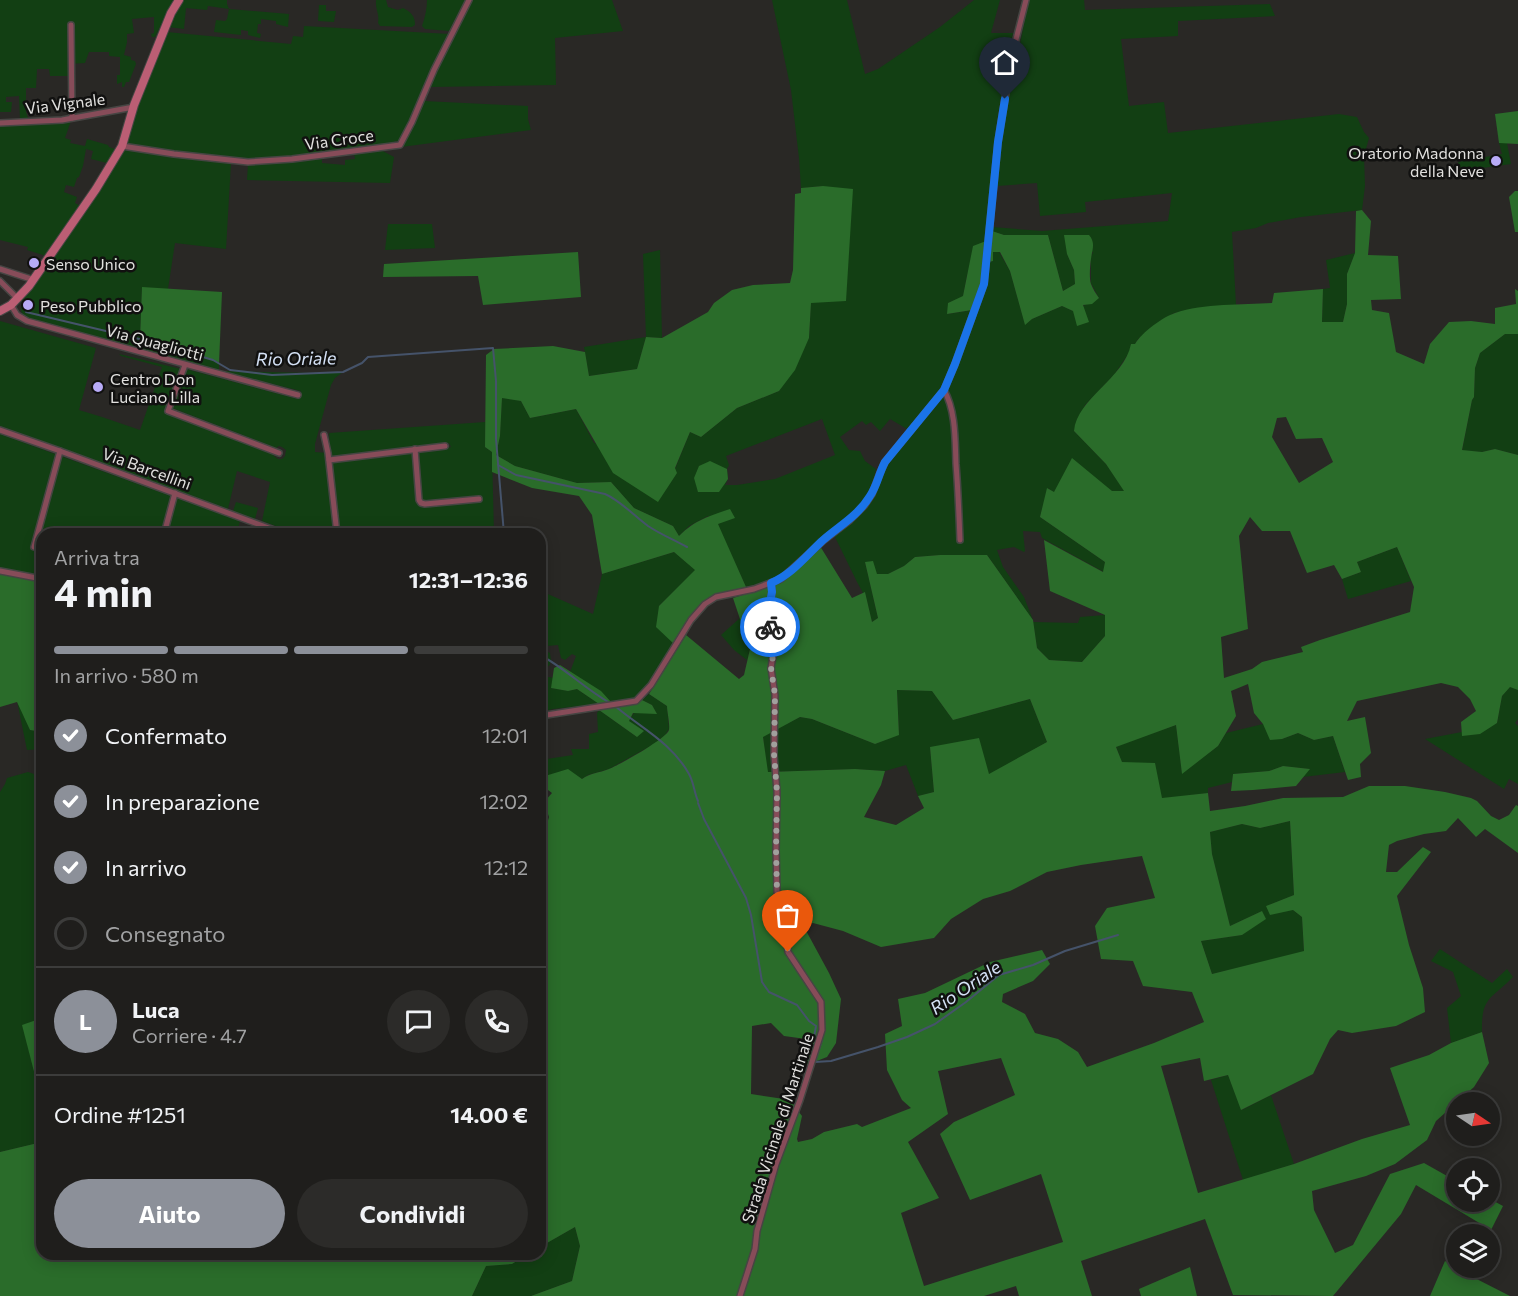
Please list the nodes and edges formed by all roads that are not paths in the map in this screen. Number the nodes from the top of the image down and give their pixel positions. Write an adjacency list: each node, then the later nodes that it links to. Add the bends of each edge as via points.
1 (179, 0): 5 (street)
2 (469, 0): 8 (street, Via Croce, via 400,145 248,162)
3 (1026, 0): 16 (street, via 1012,55 998,142 984,284)
4 (71, 25): 6 (street)
5 (134, 107): 6 (street, Via Vignale); 8 (street)
6 (72, 118): 7 (street, Via Vignale)
7 (0, 123)
8 (122, 146): 10 (street)
9 (0, 269): 10 (street)
10 (34, 280): 12 (street)
11 (0, 281): 12 (street)
12 (18, 299): 13 (street)
13 (11, 305): 14 (street); 15 (street, Via Quagliotti, via 27,321)
14 (0, 311)
15 (185, 365): 17 (street, Via Quagliotti); 23 (street, via 168,411)
16 (944, 390): 32 (street, via 955,443); 36 (street, via 885,462 864,506 781,579)
17 (298, 395)
18 (0, 430): 22 (street, Via Barcellini)
19 (324, 435): 24 (street)
20 (445, 446): 21 (street)
21 (415, 449): 24 (street); 26 (street, via 421,503)
22 (60, 451): 25 (street, Via Barcellini); 27 (street)
23 (279, 453)
24 (329, 460): 30 (street)
25 (175, 493): 28 (street); 29 (street, Via Barcellini)
26 (478, 499)
27 (39, 528)
28 (166, 528)
29 (269, 528)
30 (336, 528)
31 (36, 540): 33 (street)
32 (960, 540)
33 (34, 547)
34 (0, 570): 35 (street)
35 (36, 578)
36 (771, 583): 37 (street, via 716,597 705,604 636,701); 38 (street, Strada Vicinale di Martinale, via 768,613 775,643 771,668 775,695 777,892 788,952 822,1002 822,1030 776,1164)
37 (546, 715)
38 (740, 1296)

